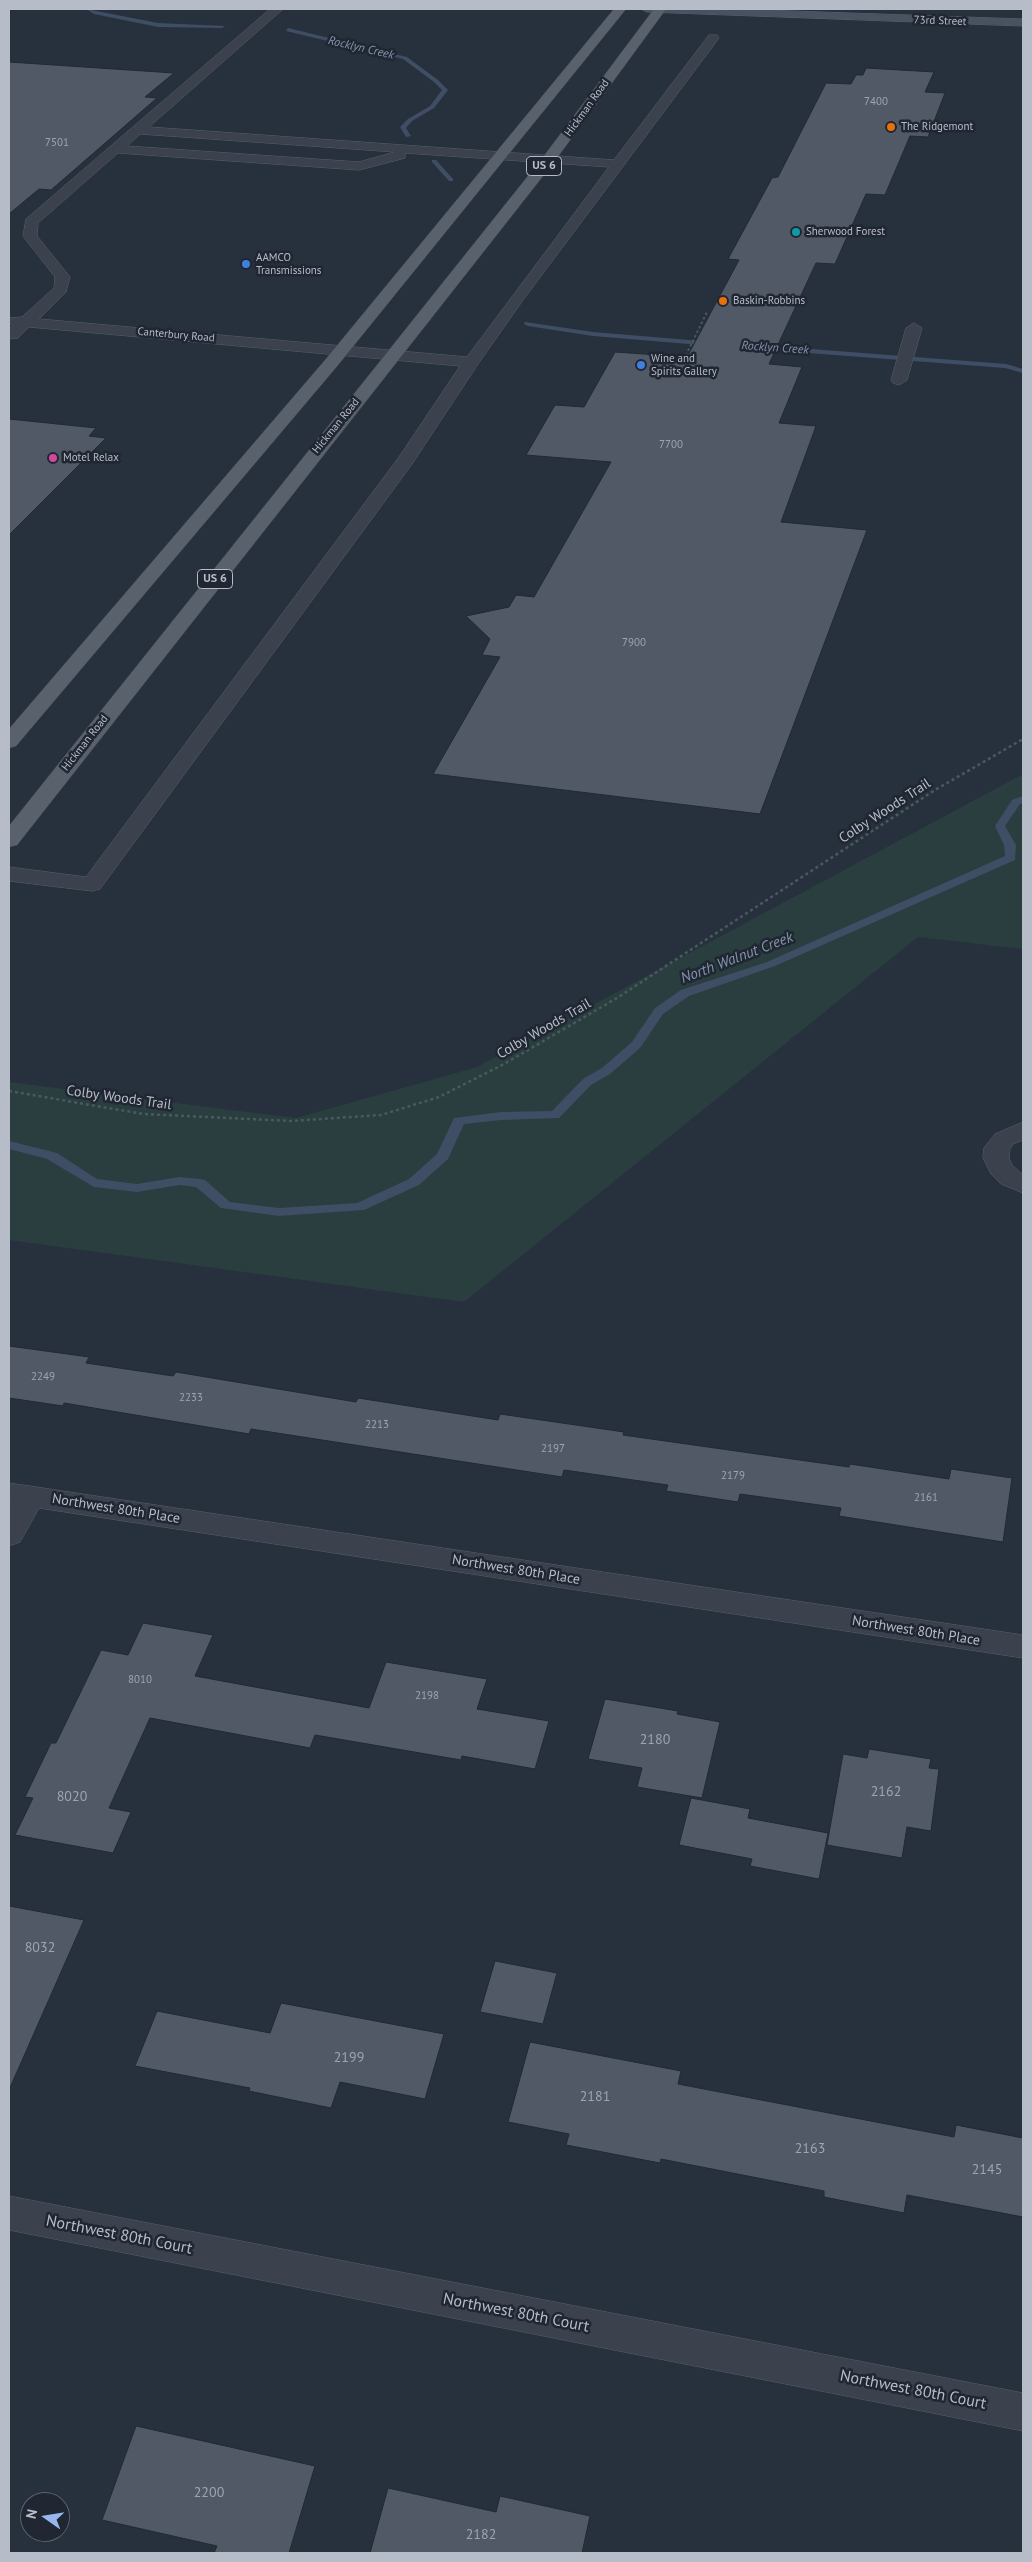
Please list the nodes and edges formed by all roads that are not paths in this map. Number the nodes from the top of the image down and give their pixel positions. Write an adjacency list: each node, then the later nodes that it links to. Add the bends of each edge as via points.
1 (277, 9): 6 (street)
2 (620, 9): 9 (main road)
3 (655, 9): 4 (main road, 73rd Street); 10 (main road, Hickman Road / US 6)
4 (1023, 23)
5 (713, 38): 11 (street)
6 (137, 130): 7 (street); 8 (street)
7 (115, 149): 8 (street, via 360,166); 12 (street, via 31,222 30,236 63,277 61,289)
8 (421, 150): 9 (street)
9 (500, 155): 10 (street); 15 (main road)
10 (549, 159): 11 (street); 16 (main road, Hickman Road / US 6)
11 (619, 164): 17 (street)
12 (26, 322): 14 (street, Canterbury Road); 15 (street, Canterbury Road)
13 (914, 328): 18 (street)
14 (10, 330): 15 (street, Canterbury Road)
15 (337, 356): 16 (street); 19 (main road)
16 (389, 361): 17 (street); 20 (main road, Hickman Road / US 6)
17 (467, 368): 21 (street, via 406,460 92,884)
18 (900, 375)
19 (9, 742)
20 (9, 840)
21 (9, 874)
22 (1023, 1130): 23 (street, via 1004,1139 997,1148 996,1158 1000,1168)
23 (1023, 1185)
24 (19, 1494): 25 (street); 26 (street, Northwest 80th Place)
25 (9, 1534)
26 (1023, 1647)
27 (9, 2213): 28 (street, Northwest 80th Court)
28 (1023, 2412)

